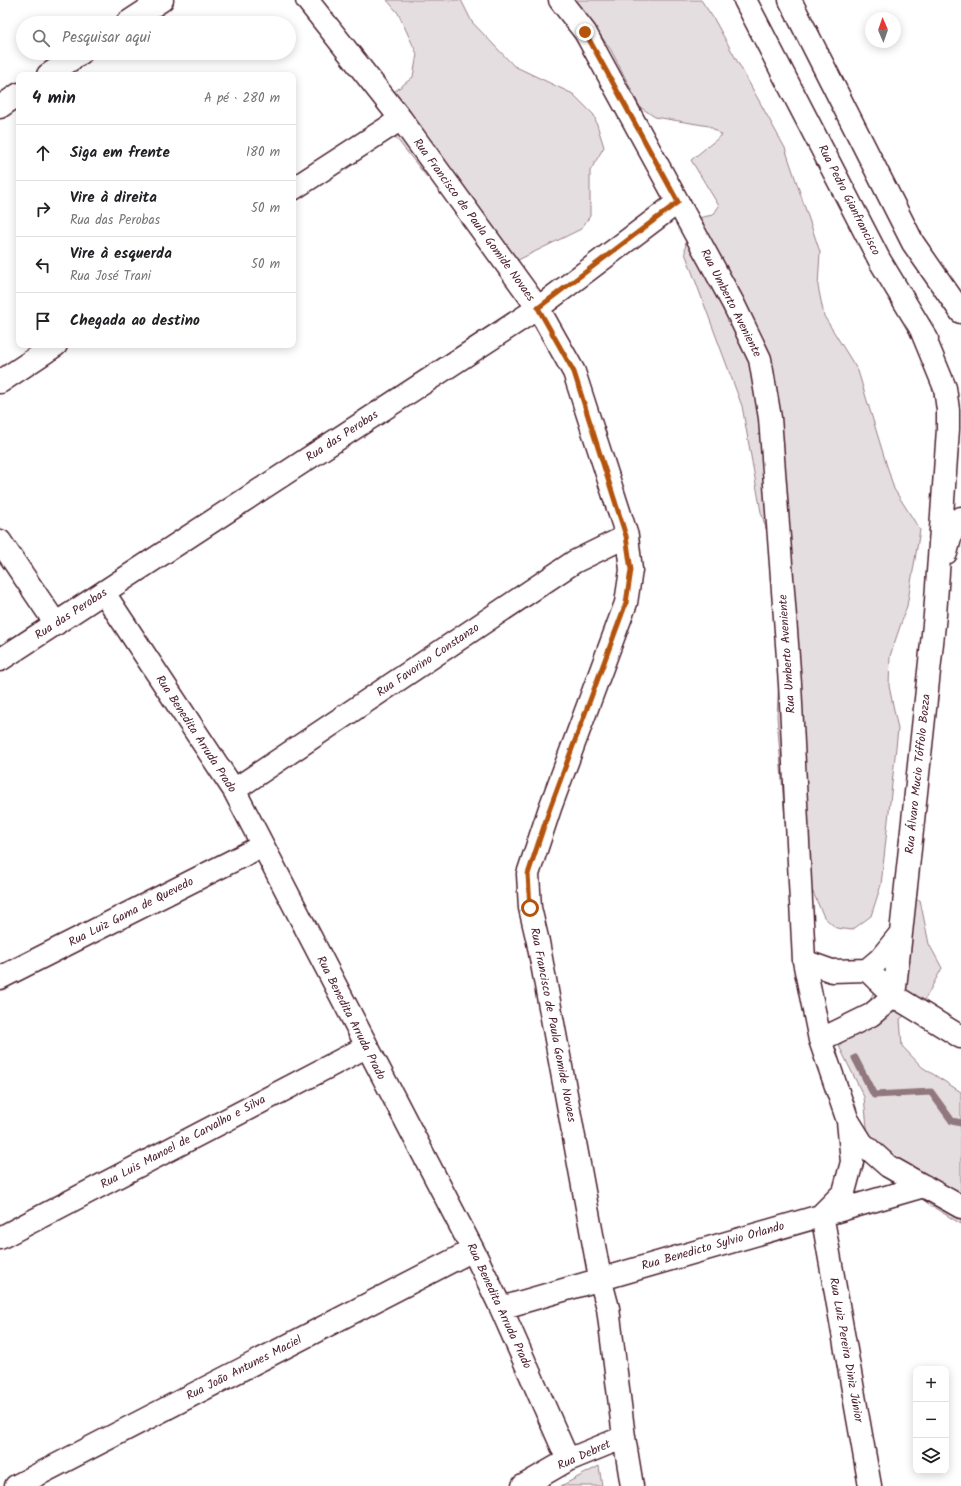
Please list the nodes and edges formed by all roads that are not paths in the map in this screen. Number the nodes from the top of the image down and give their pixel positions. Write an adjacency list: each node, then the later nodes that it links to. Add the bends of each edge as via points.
1 (162, 0): 6 (street)
2 (306, 0): 11 (street, Rua Francisco de Paula Gomide Novaes)
3 (560, 0): 13 (street, Rua Umberto Aveniente, via 585,32)
4 (745, 0): 16 (street, Rua Pedro Gianfrancisco, via 880,261)
5 (790, 0): 15 (street, via 913,243)
6 (138, 16)
7 (71, 60): 8 (street)
8 (53, 72)
9 (16, 96): 10 (street)
10 (0, 107)
11 (401, 119): 12 (street); 14 (street, Rua Francisco de Paula Gomide Novaes)
12 (296, 188)
13 (678, 202): 14 (street, Rua das Perobas); 30 (street, Rua Umberto Aveniente, via 760,359 770,418 790,684)
14 (538, 308): 21 (street, Rua Francisco de Paula Gomide Novaes, via 574,372); 23 (street, Rua das Perobas)
15 (961, 312)
16 (920, 327): 19 (street, Rua Pedro Gianfrancisco); 24 (street, Rua Álvaro Mucio Tóffolo Bozza, via 945,388 948,410)
17 (51, 348): 18 (street)
18 (0, 382)
19 (961, 395)
20 (961, 518): 24 (street, Rua Álvaro Mucio Tóffolo Bozza, via 952,531 945,554)
21 (626, 536): 27 (street, Rua Favorino Constanzo, via 574,562); 43 (street, Rua Francisco de Paula Gomide Novaes, via 631,570 626,603 528,874 530,908 540,950)
22 (0, 540): 25 (street)
23 (104, 593): 25 (street, Rua das Perobas); 27 (street, Rua Benedita Arruda Prado)
24 (935, 615): 29 (street, Rua Álvaro Mucio Tóffolo Bozza)
25 (56, 624): 26 (street, Rua das Perobas)
26 (0, 660)
27 (234, 790): 28 (street, Rua Benedita Arruda Prado)
28 (262, 846): 32 (street, Rua Luiz Gama de Quevedo); 36 (street, Rua Benedita Arruda Prado)
29 (901, 933): 31 (street, via 880,959); 33 (street, Rua Álvaro Mucio Tóffolo Bozza)
30 (804, 961): 31 (street, via 832,971); 35 (street, Rua Umberto Aveniente)
31 (867, 970): 33 (street)
32 (0, 978)
33 (894, 996): 34 (street); 35 (street, via 870,1015)
34 (961, 1037)
35 (820, 1040): 37 (street, Rua Umberto Aveniente)
36 (366, 1046): 41 (street, Rua Luis Manoel de Carvalho e Silva); 42 (street, Rua Benedita Arruda Prado)
37 (848, 1121): 38 (street, Rua Umberto Aveniente, via 862,1143 888,1166); 40 (street, Rua Umberto Aveniente, via 852,1162 844,1192)
38 (924, 1186): 39 (street, Rua Umberto Aveniente); 40 (street, Rua Benedicto Sylvio Orlando)
39 (961, 1207)
40 (822, 1214): 43 (street, Rua Benedicto Sylvio Orlando); 50 (street, Rua Luiz Pereira Diniz Júnior)
41 (0, 1238)
42 (473, 1250): 44 (street, Rua Benedita Arruda Prado); 47 (street, Rua João Antunes Maciel)
43 (600, 1278): 44 (street, Rua Benedicto Sylvio Orlando); 45 (street, Rua Francisco de Paula Gomide Novaes, via 608,1308)
44 (502, 1308): 46 (street, Rua Benedita Arruda Prado)
45 (624, 1437): 46 (street, Rua Debret); 49 (street, Rua Francisco de Paula Gomide Novaes)
46 (568, 1460): 48 (street, Rua Debret)
47 (16, 1486)
48 (523, 1486)
49 (632, 1486)
50 (870, 1486)

